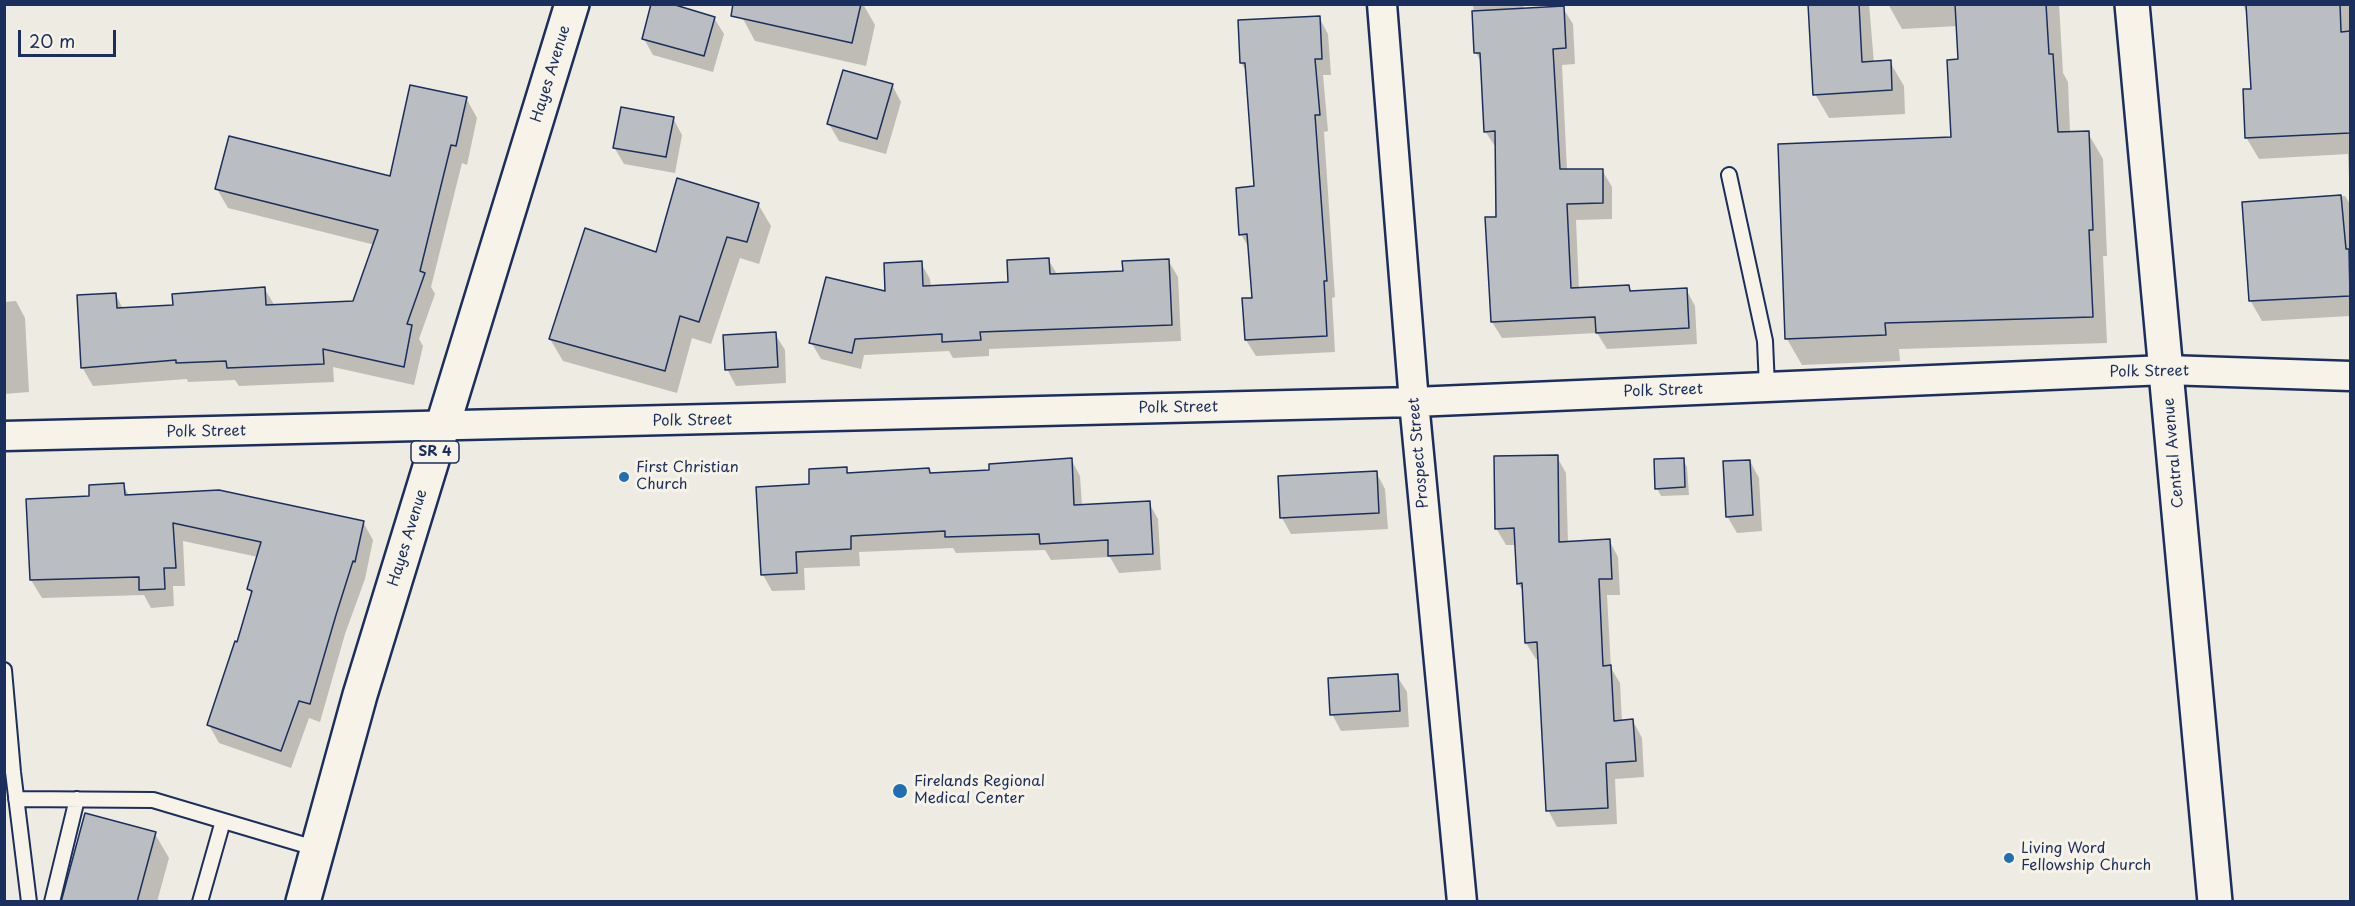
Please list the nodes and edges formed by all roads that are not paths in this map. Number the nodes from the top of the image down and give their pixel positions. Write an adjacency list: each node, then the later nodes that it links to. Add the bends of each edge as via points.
1 (572, 4): 9 (main road, Hayes Avenue / SR 4)
2 (1382, 4): 8 (street, Prospect Street)
3 (2132, 4): 5 (main road, Central Avenue)
4 (1729, 175): 7 (lane, via 1765,341)
5 (2166, 370): 6 (street, Polk Street); 7 (street, Polk Street); 21 (main road, Central Avenue)
6 (2350, 376)
7 (1767, 387): 8 (street, Polk Street)
8 (1414, 402): 9 (street, Polk Street); 20 (street, Prospect Street)
9 (442, 427): 10 (street, Polk Street); 15 (main road, Hayes Avenue / SR 4, via 360,695)
10 (4, 436)
11 (4, 670): 12 (lane)
12 (16, 799): 13 (lane); 16 (lane)
13 (76, 800): 14 (lane, via 153,800); 17 (lane)
14 (223, 821): 15 (lane); 18 (lane)
15 (318, 849): 19 (main road, Hayes Avenue / SR 4)
16 (29, 902)
17 (52, 902)
18 (200, 902)
19 (303, 902)
20 (1462, 902)
21 (2215, 902)

